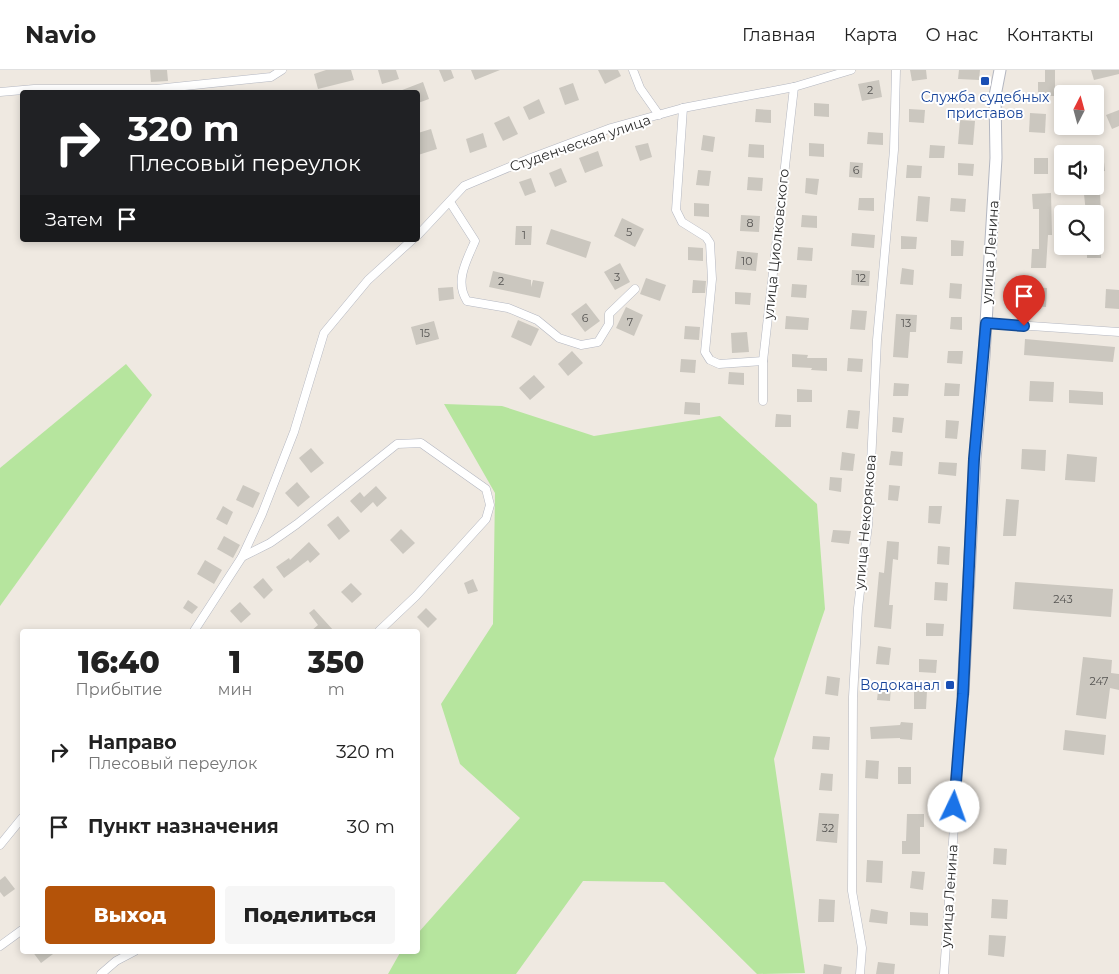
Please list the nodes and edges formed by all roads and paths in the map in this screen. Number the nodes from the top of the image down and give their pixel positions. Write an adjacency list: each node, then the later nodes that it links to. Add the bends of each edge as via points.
1 (282, 70): 8 (street, via 271,77 156,89)
2 (634, 70): 11 (street, via 640,88)
3 (851, 70): 6 (street, Студенческая улица)
4 (896, 70): 30 (street, улица Некорякова, via 894,150 877,340 868,524 858,608 854,697 852,891 862,948)
5 (1000, 70): 16 (street, улица Ленина, via 995,96 996,158)
6 (794, 87): 10 (street, Студенческая улица); 18 (street, улица Циолковского)
7 (20, 90): 9 (street)
8 (23, 90)
9 (0, 92)
10 (683, 108): 11 (street, Студенческая улица); 18 (street, via 676,210 682,222 710,243 712,279 706,352 710,360 719,364)
11 (659, 115): 12 (street, Студенческая улица, via 611,128 531,158 464,186)
12 (450, 202): 13 (street, Студенческая улица); 15 (street, via 475,240 462,273 462,292 467,300 508,308 537,320 559,338 581,345 598,342 609,324 609,314)
13 (420, 233)
14 (410, 242): 20 (street, via 368,280 324,333 294,432)
15 (635, 289)
16 (986, 323): 17 (street); 23 (street, улица Ленина, via 974,459)
17 (1119, 332)
18 (763, 361): 19 (street, улица Циолковского)
19 (763, 401)
20 (242, 557): 21 (street); 22 (street, via 297,524 397,444 421,443 486,489 490,505 486,519 416,596)
21 (195, 629)
22 (380, 629)
23 (963, 694): 31 (street, улица Ленина)
24 (20, 820): 25 (street)
25 (0, 845)
26 (20, 931): 27 (street)
27 (0, 946)
28 (129, 954): 29 (street)
29 (101, 974)
30 (860, 974)
31 (944, 974)

